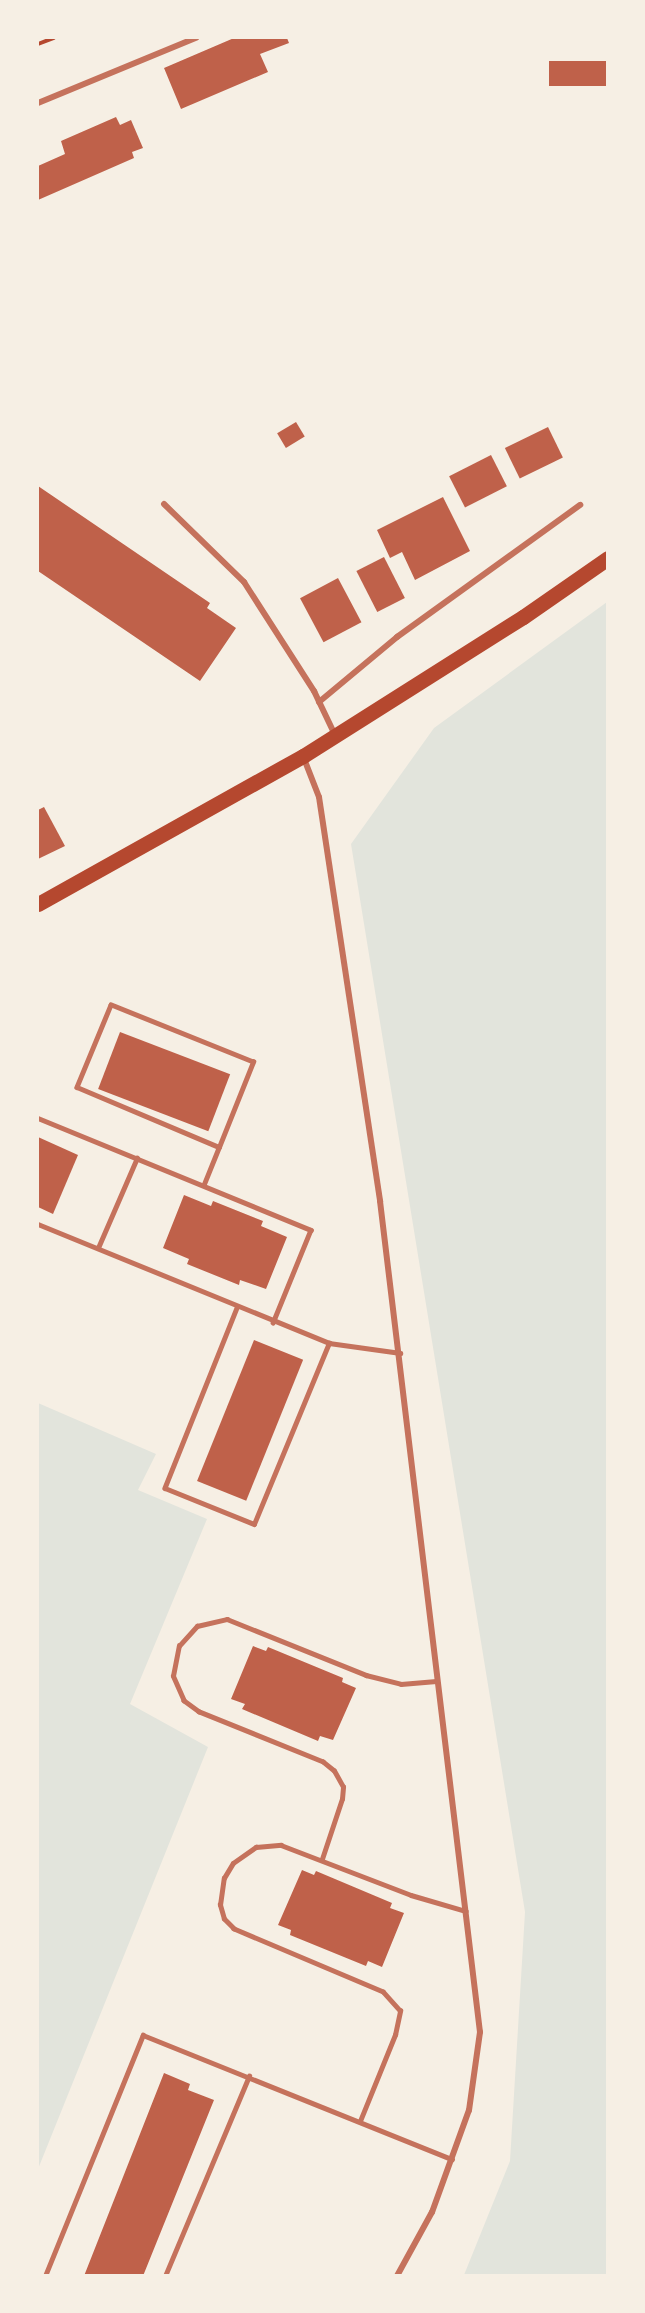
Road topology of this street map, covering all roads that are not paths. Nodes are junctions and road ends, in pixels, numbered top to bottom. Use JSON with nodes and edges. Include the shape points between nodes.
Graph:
{"nodes":[{"id":1,"x":196,"y":38,"type":"edge"},
{"id":2,"x":38,"y":103,"type":"edge"},
{"id":3,"x":164,"y":504,"type":"dead end"},
{"id":4,"x":580,"y":505,"type":"dead end"},
{"id":5,"x":608,"y":558,"type":"edge"},
{"id":6,"x":319,"y":702,"type":"junction"},
{"id":7,"x":336,"y":735,"type":"junction"},
{"id":8,"x":303,"y":756,"type":"junction"},
{"id":9,"x":38,"y":904,"type":"edge"},
{"id":10,"x":38,"y":1118,"type":"edge"},
{"id":11,"x":219,"y":1147,"type":"junction"},
{"id":12,"x":136,"y":1158,"type":"junction"},
{"id":13,"x":204,"y":1184,"type":"junction"},
{"id":14,"x":38,"y":1224,"type":"edge"},
{"id":15,"x":98,"y":1248,"type":"junction"},
{"id":16,"x":237,"y":1308,"type":"junction"},
{"id":17,"x":273,"y":1323,"type":"junction"},
{"id":18,"x":329,"y":1343,"type":"junction"},
{"id":19,"x":400,"y":1353,"type":"junction"},
{"id":20,"x":436,"y":1681,"type":"junction"},
{"id":21,"x":322,"y":1858,"type":"junction"},
{"id":22,"x":466,"y":1911,"type":"junction"},
{"id":23,"x":249,"y":2076,"type":"junction"},
{"id":24,"x":360,"y":2121,"type":"junction"},
{"id":25,"x":452,"y":2159,"type":"junction"},
{"id":26,"x":45,"y":2276,"type":"edge"},
{"id":27,"x":165,"y":2276,"type":"edge"},
{"id":28,"x":396,"y":2276,"type":"edge"}],
"edges":[{"from":1,"to":2,"type":"street"},
{"from":3,"to":6,"type":"street","via":[[243,582]]},
{"from":4,"to":6,"type":"street","via":[[397,637]]},
{"from":5,"to":7,"type":"main road","via":[[523,617]]},
{"from":6,"to":7,"type":"street"},
{"from":7,"to":8,"type":"main road"},
{"from":8,"to":9,"type":"main road"},
{"from":8,"to":19,"type":"street","via":[[319,797]]},
{"from":10,"to":12,"type":"lane"},
{"from":11,"to":11,"type":"lane","via":[[253,1062],[111,1005],[77,1087]]},
{"from":11,"to":13,"type":"lane"},
{"from":12,"to":13,"type":"lane"},
{"from":12,"to":15,"type":"lane"},
{"from":13,"to":17,"type":"lane","via":[[311,1230]]},
{"from":14,"to":15,"type":"lane"},
{"from":15,"to":16,"type":"lane"},
{"from":16,"to":17,"type":"lane"},
{"from":16,"to":18,"type":"lane","via":[[165,1488],[255,1524]]},
{"from":17,"to":18,"type":"lane"},
{"from":18,"to":19,"type":"lane"},
{"from":19,"to":20,"type":"street"},
{"from":20,"to":21,"type":"lane","via":[[401,1684],[366,1676],[227,1619],[197,1626],[179,1646],[173,1676],[184,1701],[199,1712],[323,1762],[334,1771],[343,1787],[342,1799]]},
{"from":20,"to":22,"type":"street"},
{"from":21,"to":22,"type":"lane","via":[[411,1895]]},
{"from":21,"to":24,"type":"lane","via":[[281,1845],[256,1847],[234,1863],[224,1878],[220,1905],[225,1919],[244,1936],[383,1992],[400,2011],[395,2035]]},
{"from":22,"to":25,"type":"street","via":[[480,2032],[470,2110]]},
{"from":23,"to":24,"type":"lane"},
{"from":23,"to":26,"type":"lane","via":[[143,2035]]},
{"from":23,"to":27,"type":"lane"},
{"from":24,"to":25,"type":"lane"},
{"from":25,"to":28,"type":"street","via":[[432,2212]]}]}
